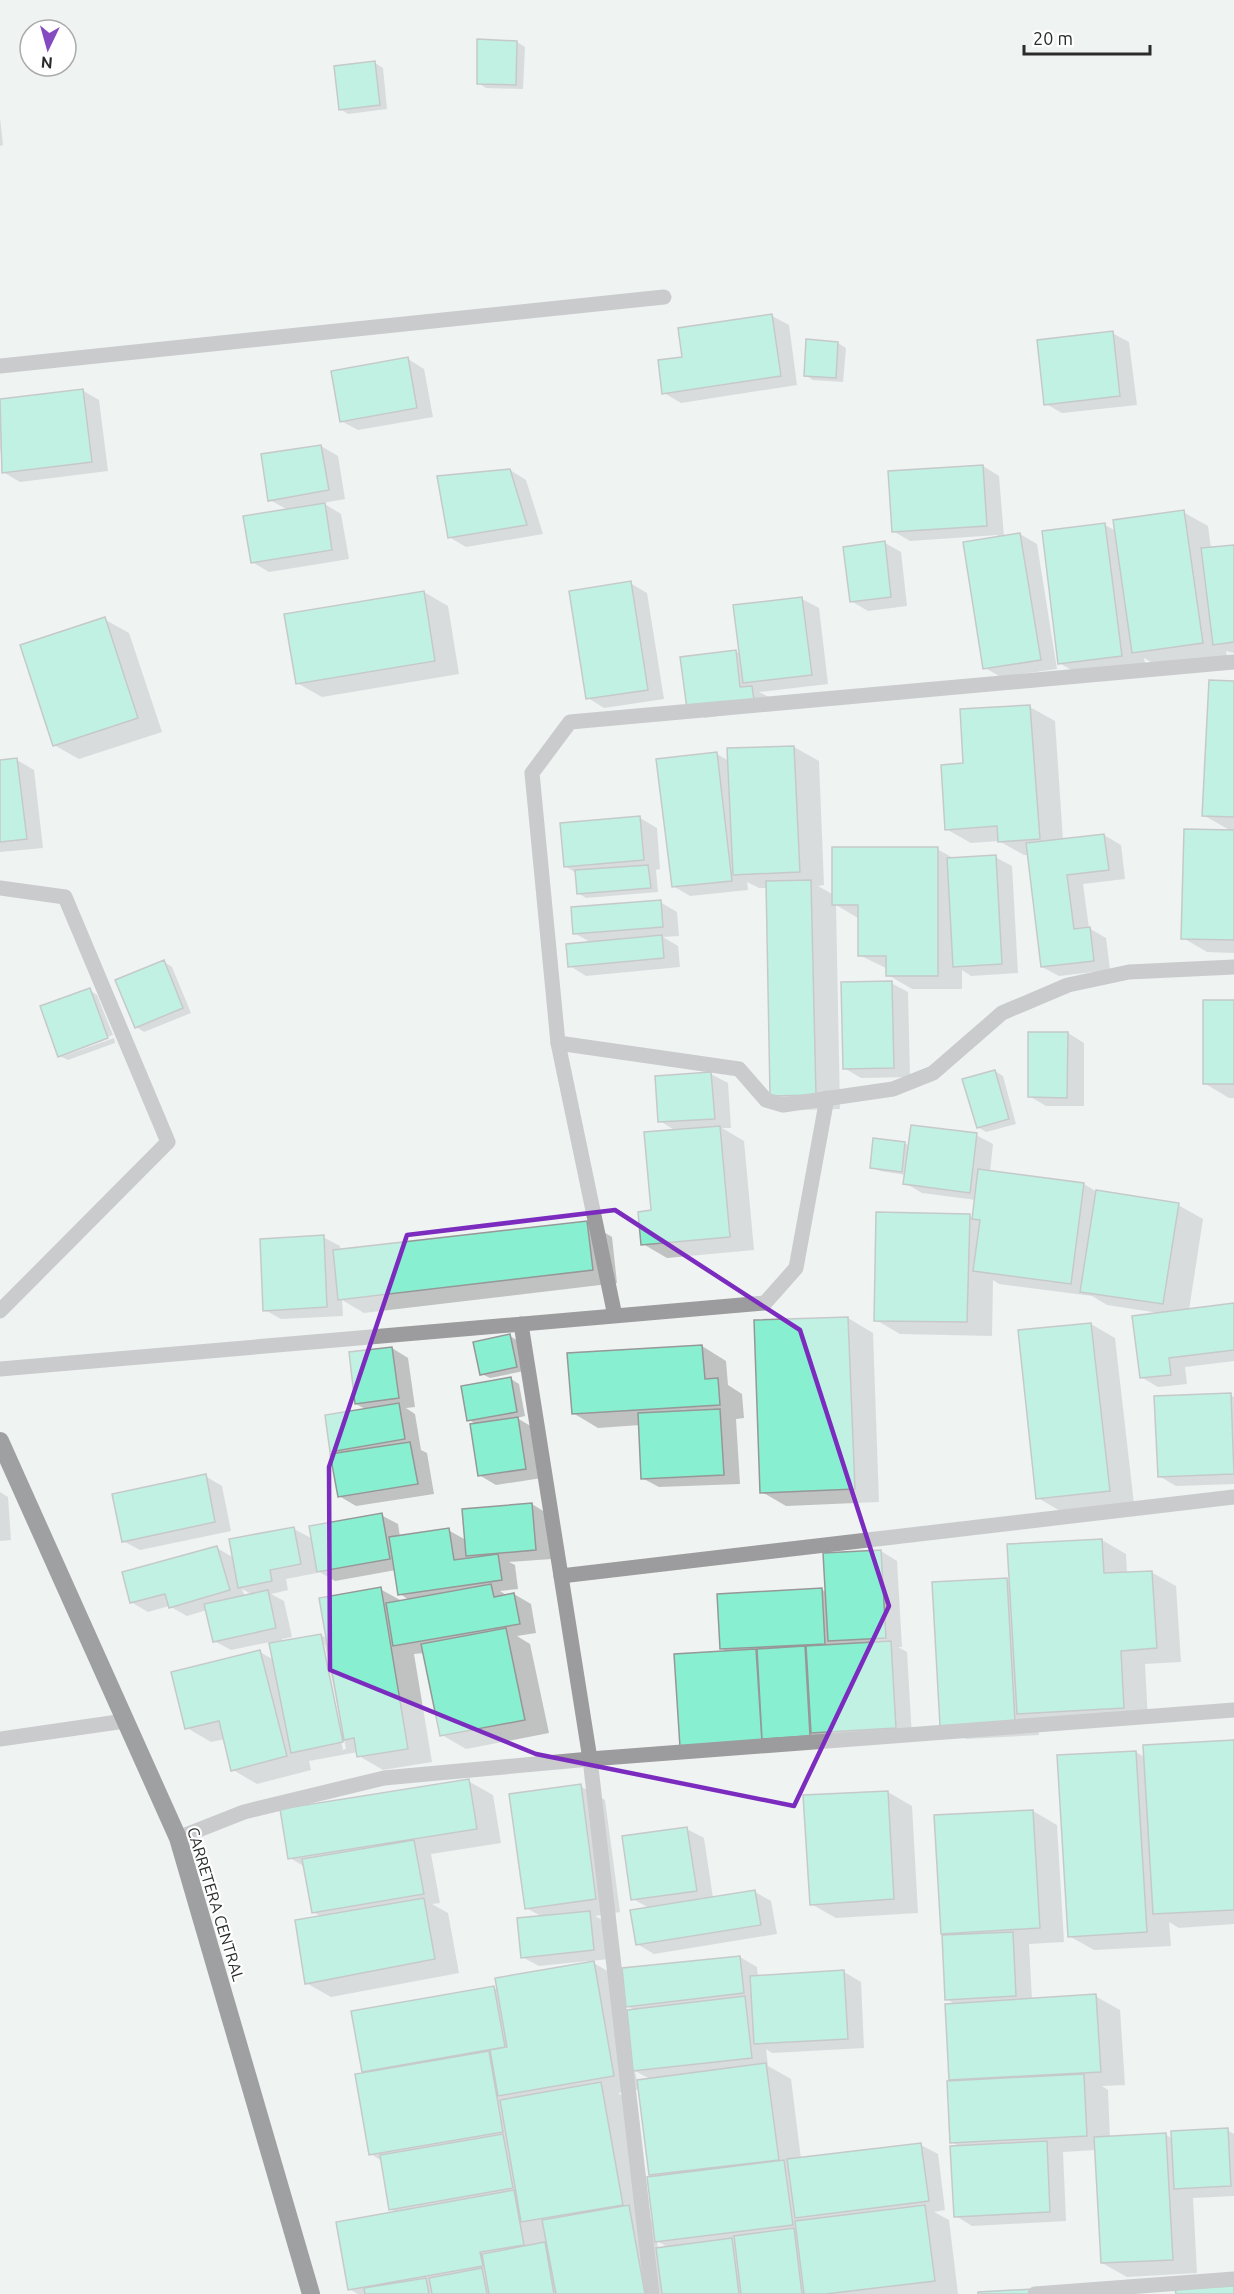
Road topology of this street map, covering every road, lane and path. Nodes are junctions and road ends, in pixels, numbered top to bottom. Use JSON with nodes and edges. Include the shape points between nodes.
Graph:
{"nodes":[{"id":1,"x":664,"y":297,"type":"dead end"},
{"id":2,"x":0,"y":366,"type":"edge"},
{"id":3,"x":1234,"y":662,"type":"edge"},
{"id":4,"x":0,"y":888,"type":"edge"},
{"id":5,"x":1234,"y":967,"type":"edge"},
{"id":6,"x":558,"y":1042,"type":"junction"},
{"id":7,"x":827,"y":1098,"type":"junction"},
{"id":8,"x":0,"y":1311,"type":"edge"},
{"id":9,"x":615,"y":1316,"type":"junction"},
{"id":10,"x":521,"y":1324,"type":"junction"},
{"id":11,"x":0,"y":1369,"type":"edge"},
{"id":12,"x":0,"y":1441,"type":"edge"},
{"id":13,"x":1234,"y":1497,"type":"edge"},
{"id":14,"x":561,"y":1576,"type":"junction"},
{"id":15,"x":1234,"y":1710,"type":"edge"},
{"id":16,"x":125,"y":1721,"type":"junction"},
{"id":17,"x":0,"y":1739,"type":"edge"},
{"id":18,"x":590,"y":1759,"type":"junction"},
{"id":19,"x":178,"y":1838,"type":"junction"},
{"id":20,"x":1234,"y":2279,"type":"edge"},
{"id":21,"x":311,"y":2294,"type":"edge"},
{"id":22,"x":652,"y":2294,"type":"edge"},
{"id":23,"x":1035,"y":2294,"type":"edge"}],
"edges":[{"from":1,"to":2,"type":"street"},
{"from":3,"to":6,"type":"street","via":[[570,722],[532,773]]},
{"from":4,"to":8,"type":"street","via":[[65,897],[168,1142]]},
{"from":5,"to":7,"type":"street","via":[[1129,972],[1068,985],[1002,1013],[933,1073],[893,1089]]},
{"from":6,"to":7,"type":"street","via":[[739,1069],[766,1100],[783,1105]]},
{"from":6,"to":9,"type":"street"},
{"from":7,"to":9,"type":"street","via":[[796,1268],[765,1303]]},
{"from":9,"to":10,"type":"street"},
{"from":10,"to":11,"type":"street"},
{"from":10,"to":14,"type":"street"},
{"from":12,"to":16,"type":"highway","name":"CARRETERA CENTRAL"},
{"from":13,"to":14,"type":"street"},
{"from":14,"to":18,"type":"street"},
{"from":15,"to":18,"type":"street"},
{"from":16,"to":17,"type":"street"},
{"from":16,"to":19,"type":"highway","name":"CARRETERA CENTRAL"},
{"from":18,"to":19,"type":"street","via":[[384,1778],[244,1812]]},
{"from":18,"to":22,"type":"street"},
{"from":19,"to":21,"type":"highway","name":"CARRETERA CENTRAL"},
{"from":20,"to":23,"type":"street"}]}
